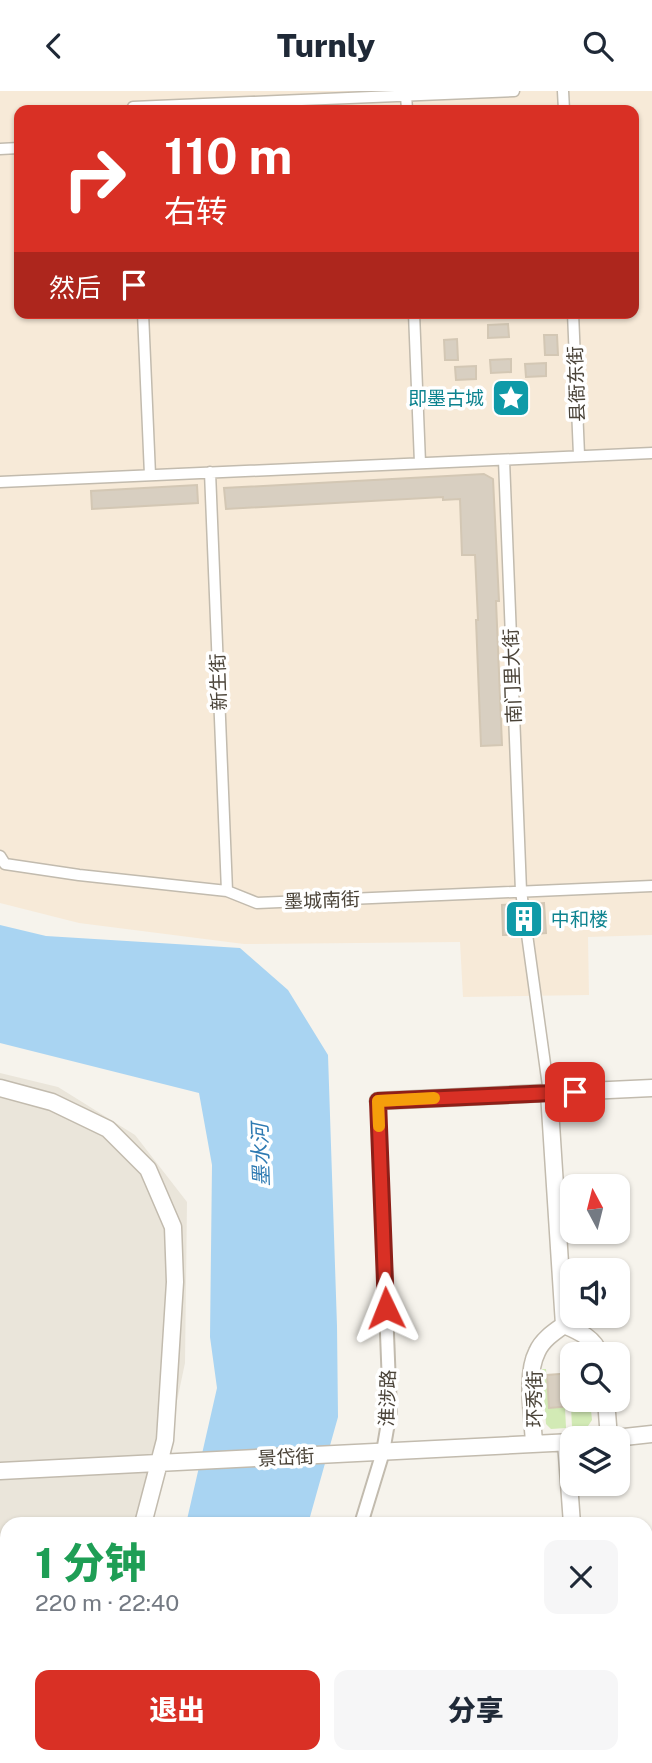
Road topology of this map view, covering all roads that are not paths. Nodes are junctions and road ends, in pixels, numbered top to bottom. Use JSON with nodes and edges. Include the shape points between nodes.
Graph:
{"nodes":[{"id":1,"x":514,"y":91,"type":"edge"},
{"id":2,"x":406,"y":95,"type":"junction"},
{"id":3,"x":211,"y":105,"type":"edge"},
{"id":4,"x":407,"y":105,"type":"edge"},
{"id":5,"x":143,"y":319,"type":"edge"},
{"id":6,"x":414,"y":319,"type":"edge"},
{"id":7,"x":573,"y":319,"type":"edge"},
{"id":8,"x":652,"y":453,"type":"edge"},
{"id":9,"x":579,"y":456,"type":"junction"},
{"id":10,"x":504,"y":460,"type":"junction"},
{"id":11,"x":420,"y":463,"type":"junction"},
{"id":12,"x":210,"y":473,"type":"junction"},
{"id":13,"x":150,"y":475,"type":"junction"},
{"id":14,"x":0,"y":482,"type":"edge"},
{"id":15,"x":0,"y":856,"type":"edge"},
{"id":16,"x":652,"y":885,"type":"edge"},
{"id":17,"x":227,"y":891,"type":"junction"},
{"id":18,"x":521,"y":891,"type":"junction"},
{"id":19,"x":0,"y":1088,"type":"edge"},
{"id":20,"x":652,"y":1089,"type":"edge"},
{"id":21,"x":549,"y":1093,"type":"junction"},
{"id":22,"x":378,"y":1101,"type":"joint"},
{"id":23,"x":560,"y":1263,"type":"edge"},
{"id":24,"x":560,"y":1328,"type":"edge"},
{"id":25,"x":571,"y":1328,"type":"edge"},
{"id":26,"x":592,"y":1342,"type":"edge"},
{"id":27,"x":652,"y":1434,"type":"edge"},
{"id":28,"x":630,"y":1436,"type":"edge"},
{"id":29,"x":560,"y":1443,"type":"edge"},
{"id":30,"x":534,"y":1444,"type":"junction"},
{"id":31,"x":383,"y":1452,"type":"junction"},
{"id":32,"x":159,"y":1464,"type":"junction"},
{"id":33,"x":0,"y":1471,"type":"edge"},
{"id":34,"x":571,"y":1496,"type":"edge"},
{"id":35,"x":145,"y":1517,"type":"edge"},
{"id":36,"x":363,"y":1517,"type":"edge"},
{"id":37,"x":572,"y":1517,"type":"edge"}],
"edges":[{"from":1,"to":2,"type":"street"},
{"from":2,"to":3,"type":"street"},
{"from":2,"to":4,"type":"street"},
{"from":5,"to":13,"type":"street"},
{"from":6,"to":11,"type":"street"},
{"from":7,"to":9,"type":"street","name":"县衙东街"},
{"from":8,"to":9,"type":"street"},
{"from":9,"to":10,"type":"street"},
{"from":10,"to":11,"type":"street"},
{"from":10,"to":18,"type":"street","name":"南门里大街"},
{"from":11,"to":12,"type":"street"},
{"from":12,"to":13,"type":"street"},
{"from":12,"to":17,"type":"street","name":"新生街"},
{"from":13,"to":14,"type":"street"},
{"from":15,"to":17,"type":"street","name":"墨城南街","via":[[5,864]]},
{"from":16,"to":18,"type":"street","name":"墨城南街"},
{"from":17,"to":18,"type":"street","name":"墨城南街","via":[[257,903]]},
{"from":18,"to":21,"type":"street","name":"南门里大街"},
{"from":19,"to":32,"type":"street","via":[[52,1102],[108,1129],[148,1169],[173,1227],[166,1440]]},
{"from":20,"to":21,"type":"street"},
{"from":21,"to":22,"type":"street"},
{"from":21,"to":23,"type":"street"},
{"from":22,"to":31,"type":"street","name":"淮涉路","via":[[390,1411]]},
{"from":24,"to":30,"type":"street","name":"环秀街","via":[[537,1351],[530,1372]]},
{"from":25,"to":26,"type":"street"},
{"from":27,"to":28,"type":"street"},
{"from":29,"to":30,"type":"street","name":"景岱街"},
{"from":30,"to":31,"type":"street","name":"景岱街"},
{"from":31,"to":32,"type":"street","name":"景岱街"},
{"from":31,"to":36,"type":"street","name":"淮涉路"},
{"from":32,"to":33,"type":"street","name":"景岱街"},
{"from":32,"to":35,"type":"street"},
{"from":34,"to":37,"type":"street","name":"环秀街"}]}
